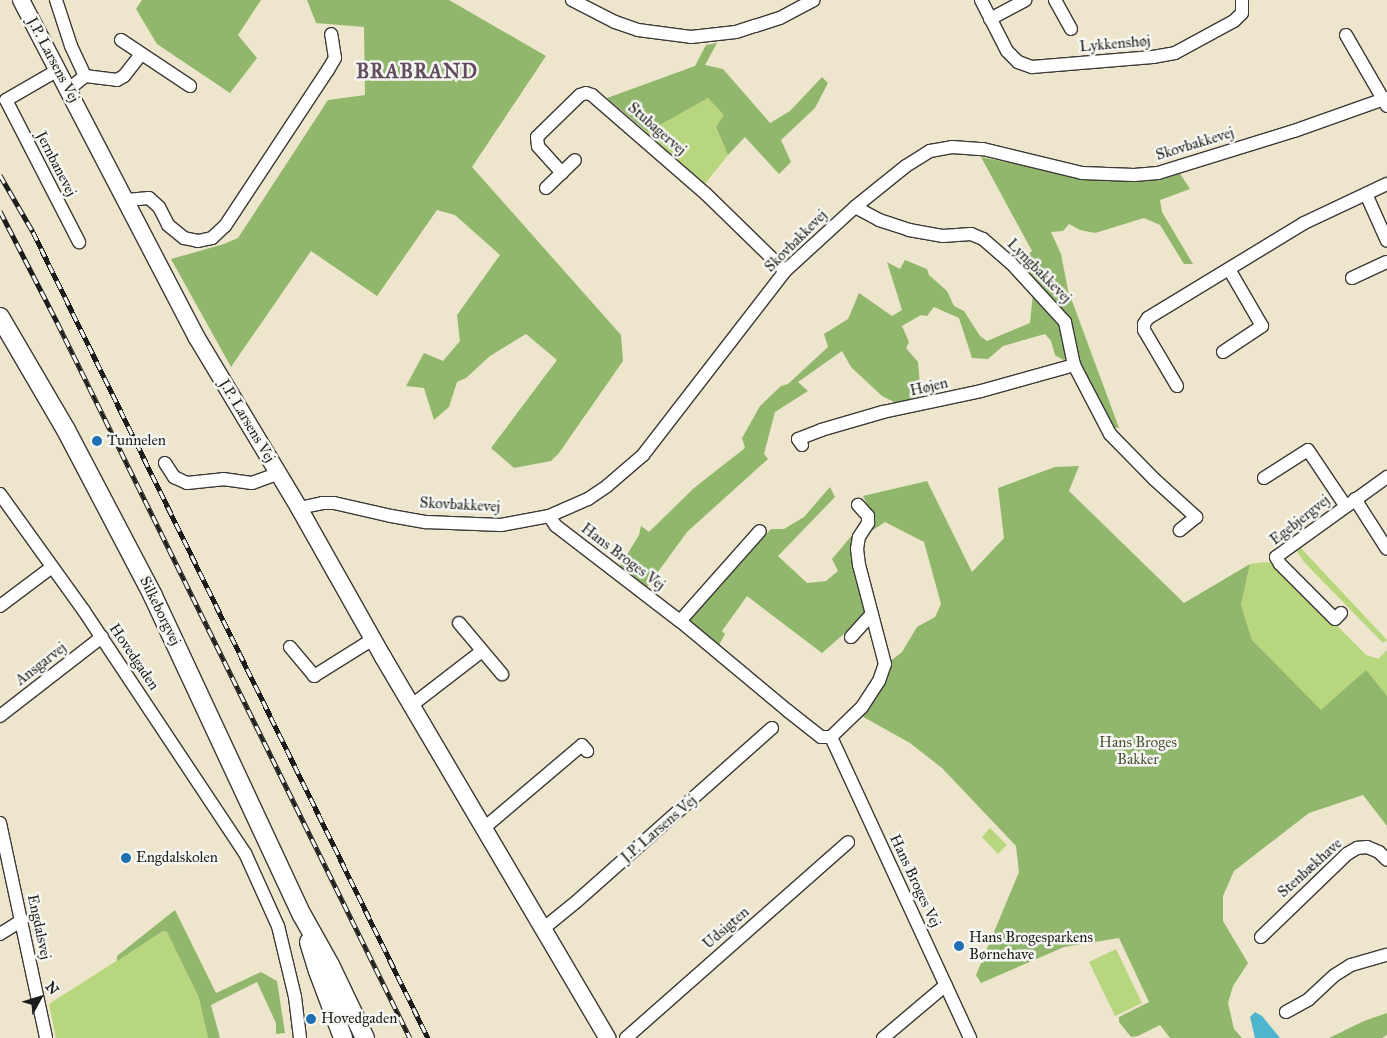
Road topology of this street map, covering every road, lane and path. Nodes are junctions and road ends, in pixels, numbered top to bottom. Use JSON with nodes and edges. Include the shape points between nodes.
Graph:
{"nodes":[{"id":1,"x":20,"y":0,"type":"edge"},
{"id":2,"x":56,"y":0,"type":"edge"},
{"id":3,"x":572,"y":0,"type":"edge"},
{"id":4,"x":980,"y":0,"type":"edge"},
{"id":5,"x":1026,"y":0,"type":"edge"},
{"id":6,"x":1055,"y":0,"type":"edge"},
{"id":7,"x":1242,"y":0,"type":"edge"},
{"id":8,"x":807,"y":2,"type":"edge"},
{"id":9,"x":990,"y":19,"type":"junction"},
{"id":10,"x":1071,"y":29,"type":"dead end"},
{"id":11,"x":331,"y":34,"type":"dead end"},
{"id":12,"x":1346,"y":35,"type":"dead end"},
{"id":13,"x":121,"y":40,"type":"dead end"},
{"id":14,"x":141,"y":54,"type":"junction"},
{"id":15,"x":58,"y":70,"type":"junction"},
{"id":16,"x":85,"y":76,"type":"junction"},
{"id":17,"x":190,"y":86,"type":"dead end"},
{"id":18,"x":69,"y":89,"type":"junction"},
{"id":19,"x":3,"y":95,"type":"edge"},
{"id":20,"x":1386,"y":101,"type":"edge"},
{"id":21,"x":575,"y":160,"type":"dead end"},
{"id":22,"x":562,"y":172,"type":"junction"},
{"id":23,"x":1387,"y":184,"type":"edge"},
{"id":24,"x":546,"y":188,"type":"dead end"},
{"id":25,"x":1366,"y":194,"type":"junction"},
{"id":26,"x":127,"y":200,"type":"junction"},
{"id":27,"x":855,"y":207,"type":"junction"},
{"id":28,"x":1387,"y":240,"type":"edge"},
{"id":29,"x":79,"y":242,"type":"dead end"},
{"id":30,"x":1387,"y":262,"type":"edge"},
{"id":31,"x":1229,"y":269,"type":"junction"},
{"id":32,"x":785,"y":271,"type":"junction"},
{"id":33,"x":1352,"y":278,"type":"dead end"},
{"id":34,"x":0,"y":317,"type":"edge"},
{"id":35,"x":1223,"y":352,"type":"dead end"},
{"id":36,"x":1074,"y":364,"type":"junction"},
{"id":37,"x":1176,"y":386,"type":"dead end"},
{"id":38,"x":802,"y":445,"type":"dead end"},
{"id":39,"x":165,"y":463,"type":"dead end"},
{"id":40,"x":279,"y":473,"type":"junction"},
{"id":41,"x":1387,"y":476,"type":"edge"},
{"id":42,"x":1264,"y":478,"type":"dead end"},
{"id":43,"x":0,"y":494,"type":"edge"},
{"id":44,"x":1350,"y":502,"type":"junction"},
{"id":45,"x":858,"y":505,"type":"dead end"},
{"id":46,"x":299,"y":508,"type":"junction"},
{"id":47,"x":549,"y":516,"type":"junction"},
{"id":48,"x":1180,"y":530,"type":"dead end"},
{"id":49,"x":760,"y":531,"type":"dead end"},
{"id":50,"x":1387,"y":548,"type":"edge"},
{"id":51,"x":52,"y":568,"type":"junction"},
{"id":52,"x":0,"y":606,"type":"edge"},
{"id":53,"x":1341,"y":613,"type":"dead end"},
{"id":54,"x":872,"y":614,"type":"junction"},
{"id":55,"x":680,"y":621,"type":"junction"},
{"id":56,"x":459,"y":623,"type":"dead end"},
{"id":57,"x":851,"y":637,"type":"dead end"},
{"id":58,"x":102,"y":638,"type":"junction"},
{"id":59,"x":373,"y":639,"type":"junction"},
{"id":60,"x":290,"y":647,"type":"dead end"},
{"id":61,"x":482,"y":651,"type":"junction"},
{"id":62,"x":502,"y":674,"type":"dead end"},
{"id":63,"x":412,"y":705,"type":"junction"},
{"id":64,"x":0,"y":716,"type":"edge"},
{"id":65,"x":772,"y":728,"type":"dead end"},
{"id":66,"x":831,"y":738,"type":"junction"},
{"id":67,"x":587,"y":751,"type":"dead end"},
{"id":68,"x":0,"y":823,"type":"edge"},
{"id":69,"x":484,"y":828,"type":"junction"},
{"id":70,"x":848,"y":842,"type":"dead end"},
{"id":71,"x":1387,"y":860,"type":"edge"},
{"id":72,"x":302,"y":915,"type":"junction"},
{"id":73,"x":22,"y":920,"type":"junction"},
{"id":74,"x":544,"y":928,"type":"junction"},
{"id":75,"x":0,"y":934,"type":"edge"},
{"id":76,"x":1261,"y":937,"type":"dead end"},
{"id":77,"x":1387,"y":955,"type":"edge"},
{"id":78,"x":946,"y":985,"type":"junction"},
{"id":79,"x":1286,"y":1012,"type":"dead end"},
{"id":80,"x":46,"y":1038,"type":"edge"},
{"id":81,"x":300,"y":1038,"type":"edge"},
{"id":82,"x":343,"y":1038,"type":"edge"},
{"id":83,"x":365,"y":1038,"type":"edge"},
{"id":84,"x":607,"y":1038,"type":"edge"},
{"id":85,"x":626,"y":1038,"type":"edge"},
{"id":86,"x":883,"y":1038,"type":"edge"},
{"id":87,"x":970,"y":1038,"type":"edge"}],
"edges":[{"from":1,"to":15,"type":"street","name":"J.P. Larsens Vej"},
{"from":2,"to":16,"type":"street"},
{"from":3,"to":8,"type":"street","via":[[638,30],[692,37],[736,32],[780,18]]},
{"from":4,"to":9,"type":"street","name":"Lykkenshøj"},
{"from":5,"to":9,"type":"street"},
{"from":6,"to":10,"type":"street","name":"Lykkenshøj"},
{"from":7,"to":9,"type":"street","name":"Lykkenshøj","via":[[1242,13],[1234,21],[1175,53],[1047,67],[1032,67],[1018,62]]},
{"from":11,"to":26,"type":"street","via":[[335,58],[225,226],[212,238],[198,241],[184,238],[168,225],[150,198]]},
{"from":12,"to":20,"type":"street","name":"Skovbakkevej"},
{"from":13,"to":14,"type":"street"},
{"from":14,"to":16,"type":"street","via":[[117,80]]},
{"from":14,"to":17,"type":"street"},
{"from":15,"to":18,"type":"street","name":"J.P. Larsens Vej"},
{"from":15,"to":19,"type":"street","name":"Jernbanevej"},
{"from":16,"to":18,"type":"street"},
{"from":18,"to":26,"type":"street","name":"J.P. Larsens Vej"},
{"from":19,"to":29,"type":"street","name":"Jernbanevej"},
{"from":20,"to":27,"type":"street","name":"Skovbakkevej","via":[[1158,173],[1134,176],[1082,173],[982,149],[952,147],[930,151]]},
{"from":21,"to":22,"type":"street"},
{"from":22,"to":24,"type":"street"},
{"from":22,"to":32,"type":"street","name":"Stubagervej","via":[[538,146],[537,136],[580,95],[592,95],[706,194]]},
{"from":23,"to":25,"type":"street"},
{"from":25,"to":28,"type":"street"},
{"from":25,"to":31,"type":"street","via":[[1304,223]]},
{"from":26,"to":40,"type":"street","name":"J.P. Larsens Vej","via":[[193,330]]},
{"from":27,"to":32,"type":"street","name":"Skovbakkevej"},
{"from":27,"to":36,"type":"street","name":"Lyngbakkevej","via":[[879,220],[909,230],[943,236],[971,234],[982,239],[1011,263],[1065,322]]},
{"from":30,"to":33,"type":"street"},
{"from":31,"to":35,"type":"street","via":[[1262,326]]},
{"from":31,"to":37,"type":"street","via":[[1148,318],[1144,324],[1144,330]]},
{"from":32,"to":47,"type":"street","name":"Skovbakkevej","via":[[643,454],[588,499]]},
{"from":34,"to":72,"type":"main road","name":"Silkeborgvej","via":[[66,430],[153,596]]},
{"from":36,"to":38,"type":"street","name":"Højen","via":[[981,391],[847,422],[798,440]]},
{"from":36,"to":48,"type":"street","name":"Lyngbakkevej","via":[[1110,434],[1196,517]]},
{"from":39,"to":40,"type":"street","via":[[174,477],[187,483],[223,479],[252,483]]},
{"from":40,"to":46,"type":"street","name":"J.P. Larsens Vej"},
{"from":41,"to":44,"type":"street","name":"Egebjergvej"},
{"from":42,"to":44,"type":"street","name":"Egebjergvej","via":[[1308,450]]},
{"from":43,"to":51,"type":"street","name":"Hovedgaden"},
{"from":44,"to":50,"type":"street","name":"Egebjergvej"},
{"from":44,"to":53,"type":"street","name":"Egebjergvej","via":[[1276,557],[1335,619]]},
{"from":45,"to":54,"type":"street","via":[[868,516],[857,549]]},
{"from":46,"to":47,"type":"street","name":"Skovbakkevej","via":[[334,503],[391,516],[477,525]]},
{"from":46,"to":59,"type":"street","name":"J.P. Larsens Vej"},
{"from":47,"to":55,"type":"street","name":"Hans Broges Vej","via":[[556,526]]},
{"from":49,"to":55,"type":"street"},
{"from":51,"to":52,"type":"street"},
{"from":51,"to":58,"type":"street","name":"Hovedgaden"},
{"from":54,"to":57,"type":"street"},
{"from":54,"to":66,"type":"street","via":[[886,664],[862,706]]},
{"from":55,"to":66,"type":"street","name":"Hans Broges Vej","via":[[821,737]]},
{"from":56,"to":61,"type":"street"},
{"from":58,"to":64,"type":"street","name":"Ansgarvej"},
{"from":58,"to":81,"type":"street","name":"Hovedgaden","via":[[245,853],[282,942],[295,997]]},
{"from":59,"to":60,"type":"street","via":[[314,676]]},
{"from":59,"to":63,"type":"street","name":"J.P. Larsens Vej"},
{"from":61,"to":62,"type":"street"},
{"from":61,"to":63,"type":"street"},
{"from":63,"to":69,"type":"street","name":"J.P. Larsens Vej"},
{"from":65,"to":74,"type":"street","name":"J.P. Larsens Vej"},
{"from":66,"to":78,"type":"street","name":"Hans Broges Vej"},
{"from":67,"to":69,"type":"street","via":[[582,745]]},
{"from":68,"to":73,"type":"street","name":"Engdalsvej"},
{"from":69,"to":74,"type":"street","name":"J.P. Larsens Vej"},
{"from":70,"to":85,"type":"street","name":"Udsigten"},
{"from":71,"to":76,"type":"street","name":"Stenbækhave","via":[[1367,847],[1347,854]]},
{"from":72,"to":82,"type":"main road","name":"Silkeborgvej","via":[[318,971]]},
{"from":72,"to":83,"type":"main road","name":"Silkeborgvej"},
{"from":73,"to":75,"type":"street"},
{"from":73,"to":80,"type":"street","name":"Engdalsvej"},
{"from":74,"to":84,"type":"street","name":"J.P. Larsens Vej"},
{"from":77,"to":79,"type":"street","via":[[1352,965],[1309,999]]},
{"from":78,"to":86,"type":"street"},
{"from":78,"to":87,"type":"street","name":"Hans Broges Vej"}]}
